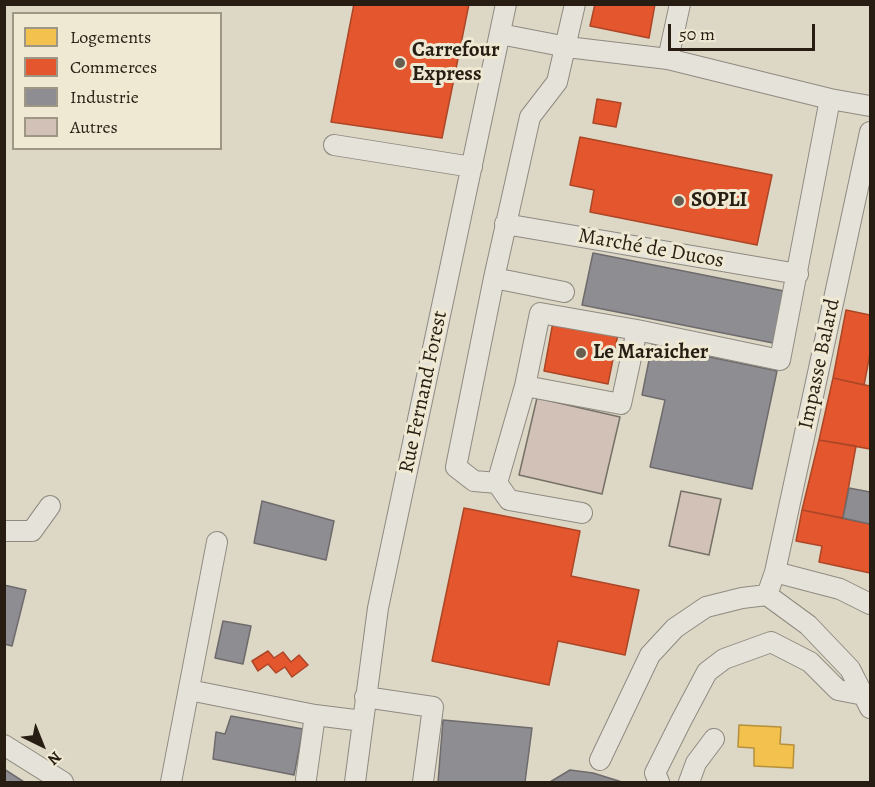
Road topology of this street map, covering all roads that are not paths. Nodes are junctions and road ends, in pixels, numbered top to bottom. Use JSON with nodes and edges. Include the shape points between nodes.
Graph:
{"nodes":[{"id":1,"x":506,"y":4,"type":"edge"},
{"id":2,"x":575,"y":4,"type":"edge"},
{"id":3,"x":680,"y":4,"type":"edge"},
{"id":4,"x":500,"y":34,"type":"junction"},
{"id":5,"x":567,"y":47,"type":"junction"},
{"id":6,"x":668,"y":59,"type":"junction"},
{"id":7,"x":830,"y":99,"type":"junction"},
{"id":8,"x":870,"y":106,"type":"edge"},
{"id":9,"x":870,"y":132,"type":"edge"},
{"id":10,"x":334,"y":145,"type":"dead end"},
{"id":11,"x":472,"y":167,"type":"junction"},
{"id":12,"x":505,"y":224,"type":"junction"},
{"id":13,"x":798,"y":274,"type":"junction"},
{"id":14,"x":494,"y":278,"type":"junction"},
{"id":15,"x":564,"y":292,"type":"dead end"},
{"id":16,"x":637,"y":330,"type":"junction"},
{"id":17,"x":525,"y":386,"type":"junction"},
{"id":18,"x":497,"y":483,"type":"junction"},
{"id":19,"x":50,"y":506,"type":"dead end"},
{"id":20,"x":582,"y":513,"type":"dead end"},
{"id":21,"x":4,"y":531,"type":"edge"},
{"id":22,"x":217,"y":542,"type":"dead end"},
{"id":23,"x":775,"y":572,"type":"junction"},
{"id":24,"x":767,"y":596,"type":"junction"},
{"id":25,"x":870,"y":604,"type":"edge"},
{"id":26,"x":189,"y":690,"type":"junction"},
{"id":27,"x":365,"y":697,"type":"junction"},
{"id":28,"x":867,"y":701,"type":"edge"},
{"id":29,"x":315,"y":715,"type":"junction"},
{"id":30,"x":363,"y":721,"type":"junction"},
{"id":31,"x":714,"y":739,"type":"dead end"},
{"id":32,"x":4,"y":745,"type":"edge"},
{"id":33,"x":600,"y":760,"type":"dead end"},
{"id":34,"x":306,"y":779,"type":"dead end"},
{"id":35,"x":63,"y":783,"type":"edge"},
{"id":36,"x":171,"y":783,"type":"edge"},
{"id":37,"x":355,"y":783,"type":"edge"},
{"id":38,"x":423,"y":783,"type":"edge"},
{"id":39,"x":659,"y":783,"type":"edge"},
{"id":40,"x":690,"y":783,"type":"edge"}],
"edges":[{"from":1,"to":4,"type":"street","name":"Rue Fernand Forest"},
{"from":2,"to":5,"type":"street"},
{"from":3,"to":6,"type":"street"},
{"from":4,"to":5,"type":"street"},
{"from":4,"to":11,"type":"street","name":"Rue Fernand Forest"},
{"from":5,"to":6,"type":"street"},
{"from":5,"to":12,"type":"street","via":[[557,82],[530,117]]},
{"from":6,"to":7,"type":"street"},
{"from":7,"to":8,"type":"street"},
{"from":7,"to":13,"type":"street"},
{"from":9,"to":23,"type":"street","name":"Impasse Balard"},
{"from":10,"to":11,"type":"street"},
{"from":11,"to":27,"type":"street","name":"Rue Fernand Forest","via":[[378,608]]},
{"from":12,"to":13,"type":"street","name":"Marché de Ducos"},
{"from":12,"to":14,"type":"street"},
{"from":13,"to":16,"type":"street","via":[[780,360]]},
{"from":14,"to":15,"type":"street"},
{"from":14,"to":18,"type":"street","via":[[456,466],[474,480]]},
{"from":16,"to":17,"type":"street","via":[[540,313]]},
{"from":16,"to":17,"type":"street","via":[[621,404]]},
{"from":17,"to":18,"type":"street"},
{"from":18,"to":20,"type":"street","via":[[509,500]]},
{"from":19,"to":21,"type":"street","via":[[32,531]]},
{"from":22,"to":26,"type":"street"},
{"from":23,"to":24,"type":"street","name":"Impasse Balard"},
{"from":23,"to":25,"type":"street","via":[[840,590]]},
{"from":24,"to":28,"type":"street","via":[[808,625],[850,669]]},
{"from":24,"to":33,"type":"street","via":[[706,607],[675,628],[650,655]]},
{"from":26,"to":29,"type":"street"},
{"from":26,"to":36,"type":"street"},
{"from":27,"to":30,"type":"street","name":"Rue Fernand Forest"},
{"from":27,"to":38,"type":"street","via":[[433,707]]},
{"from":28,"to":39,"type":"street","via":[[838,690],[810,662],[771,642],[724,659],[707,672],[681,721],[655,772]]},
{"from":29,"to":30,"type":"street"},
{"from":29,"to":34,"type":"street"},
{"from":30,"to":37,"type":"street","name":"Rue Fernand Forest"},
{"from":31,"to":40,"type":"street","via":[[696,763]]},
{"from":32,"to":35,"type":"street"}]}
